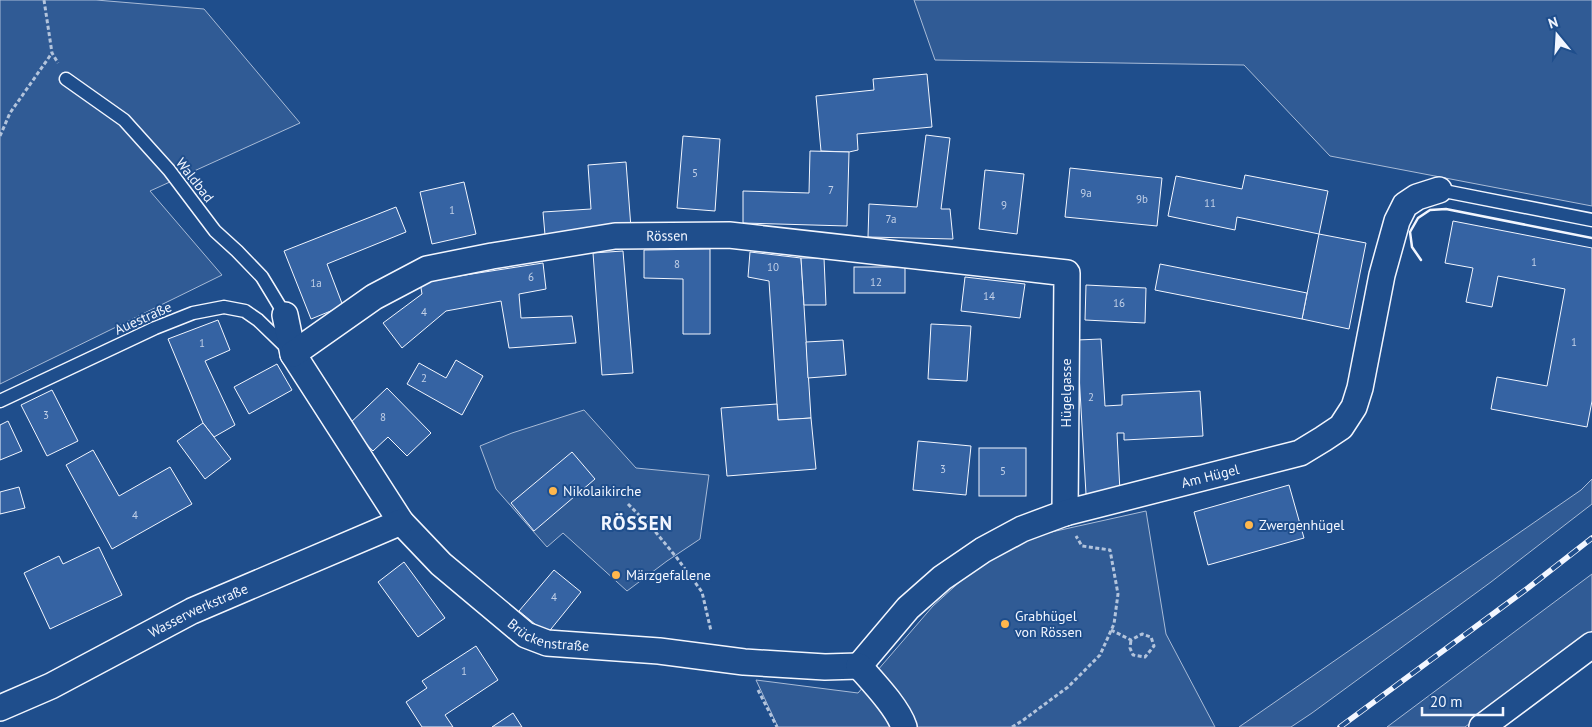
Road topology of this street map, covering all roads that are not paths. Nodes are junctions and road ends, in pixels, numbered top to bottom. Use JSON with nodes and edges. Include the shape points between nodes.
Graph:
{"nodes":[{"id":1,"x":66,"y":79,"type":"road end"},
{"id":2,"x":1439,"y":190,"type":"joint"},
{"id":3,"x":1592,"y":220,"type":"edge"},
{"id":4,"x":1067,"y":273,"type":"joint"},
{"id":5,"x":285,"y":315,"type":"joint"},
{"id":6,"x":293,"y":354,"type":"junction"},
{"id":7,"x":0,"y":401,"type":"edge"},
{"id":8,"x":1065,"y":513,"type":"junction"},
{"id":9,"x":401,"y":522,"type":"junction"},
{"id":10,"x":1592,"y":645,"type":"edge"},
{"id":11,"x":860,"y":666,"type":"junction"},
{"id":12,"x":0,"y":708,"type":"edge"},
{"id":13,"x":904,"y":727,"type":"edge"},
{"id":14,"x":1482,"y":727,"type":"edge"}],
"edges":[{"from":1,"to":5,"type":"lane","name":"Waldbad","via":[[124,120],[169,170],[215,231],[262,278]]},
{"from":2,"to":3,"type":"lane"},
{"from":2,"to":8,"type":"street","name":"Am Hügel","via":[[1405,205],[1397,221],[1382,275],[1360,388],[1354,407],[1340,427],[1300,453]]},
{"from":4,"to":6,"type":"street","name":"Rössen","via":[[728,235],[615,236],[426,269],[374,297]]},
{"from":4,"to":8,"type":"street","name":"Hügelgasse"},
{"from":5,"to":6,"type":"street"},
{"from":6,"to":7,"type":"lane","name":"Auestraße","via":[[245,311],[224,308],[193,313],[155,328]]},
{"from":6,"to":9,"type":"street","name":"Brückenstraße"},
{"from":8,"to":11,"type":"street","name":"Am Hügel","via":[[1022,529],[942,578],[908,608]]},
{"from":9,"to":11,"type":"street","name":"Brückenstraße","via":[[441,564],[526,634],[547,643],[825,668]]},
{"from":9,"to":12,"type":"street","name":"Wasserwerkstraße","via":[[192,611],[51,686]]},
{"from":10,"to":14,"type":"street"},
{"from":11,"to":13,"type":"street"}]}
